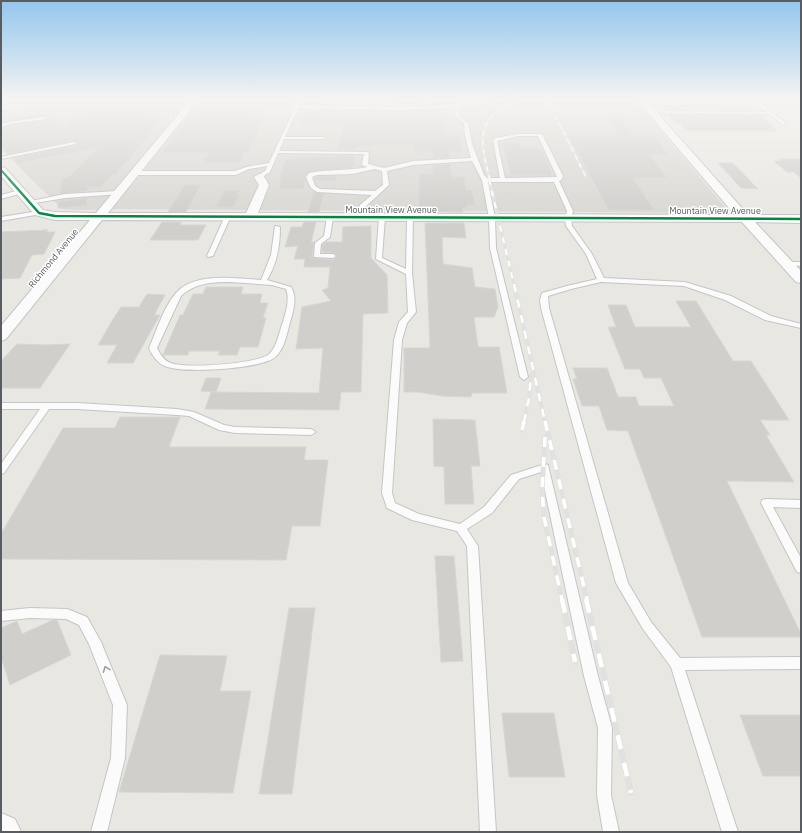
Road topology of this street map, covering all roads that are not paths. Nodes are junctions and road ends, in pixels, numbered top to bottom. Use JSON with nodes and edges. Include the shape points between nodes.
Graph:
{"nodes":[{"id":1,"x":164,"y":138,"type":"edge"},
{"id":2,"x":283,"y":138,"type":"joint"},
{"id":3,"x":324,"y":138,"type":"dead end"},
{"id":4,"x":468,"y":138,"type":"edge"},
{"id":5,"x":503,"y":138,"type":"edge"},
{"id":6,"x":541,"y":138,"type":"edge"},
{"id":7,"x":674,"y":138,"type":"edge"},
{"id":8,"x":74,"y":143,"type":"dead end"},
{"id":9,"x":277,"y":152,"type":"junction"},
{"id":10,"x":1,"y":158,"type":"edge"},
{"id":11,"x":475,"y":159,"type":"junction"},
{"id":12,"x":272,"y":164,"type":"junction"},
{"id":13,"x":376,"y":168,"type":"junction"},
{"id":14,"x":1,"y":170,"type":"edge"},
{"id":15,"x":384,"y":170,"type":"junction"},
{"id":16,"x":136,"y":172,"type":"junction"},
{"id":17,"x":259,"y":177,"type":"joint"},
{"id":18,"x":485,"y":180,"type":"junction"},
{"id":19,"x":502,"y":180,"type":"junction"},
{"id":20,"x":556,"y":180,"type":"junction"},
{"id":21,"x":20,"y":192,"type":"junction"},
{"id":22,"x":119,"y":193,"type":"junction"},
{"id":23,"x":376,"y":193,"type":"junction"},
{"id":24,"x":1,"y":197,"type":"edge"},
{"id":25,"x":29,"y":202,"type":"junction"},
{"id":26,"x":39,"y":213,"type":"junction"},
{"id":27,"x":98,"y":216,"type":"junction"},
{"id":28,"x":228,"y":216,"type":"junction"},
{"id":29,"x":251,"y":216,"type":"junction"},
{"id":30,"x":330,"y":216,"type":"junction"},
{"id":31,"x":358,"y":217,"type":"junction"},
{"id":32,"x":382,"y":217,"type":"junction"},
{"id":33,"x":410,"y":217,"type":"junction"},
{"id":34,"x":492,"y":218,"type":"junction"},
{"id":35,"x":568,"y":218,"type":"junction"},
{"id":36,"x":801,"y":218,"type":"edge"},
{"id":37,"x":1,"y":219,"type":"edge"},
{"id":38,"x":745,"y":219,"type":"junction"},
{"id":39,"x":275,"y":222,"type":"junction"},
{"id":40,"x":210,"y":256,"type":"dead end"},
{"id":41,"x":333,"y":256,"type":"dead end"},
{"id":42,"x":788,"y":264,"type":"junction"},
{"id":43,"x":801,"y":264,"type":"edge"},
{"id":44,"x":409,"y":273,"type":"junction"},
{"id":45,"x":801,"y":279,"type":"edge"},
{"id":46,"x":601,"y":280,"type":"junction"},
{"id":47,"x":263,"y":282,"type":"junction"},
{"id":48,"x":801,"y":326,"type":"edge"},
{"id":49,"x":1,"y":336,"type":"edge"},
{"id":50,"x":524,"y":377,"type":"dead end"},
{"id":51,"x":1,"y":406,"type":"edge"},
{"id":52,"x":46,"y":407,"type":"junction"},
{"id":53,"x":311,"y":432,"type":"dead end"},
{"id":54,"x":1,"y":471,"type":"edge"},
{"id":55,"x":801,"y":504,"type":"edge"},
{"id":56,"x":461,"y":528,"type":"junction"},
{"id":57,"x":801,"y":569,"type":"edge"},
{"id":58,"x":1,"y":616,"type":"edge"},
{"id":59,"x":801,"y":663,"type":"edge"},
{"id":60,"x":677,"y":664,"type":"junction"},
{"id":61,"x":99,"y":832,"type":"edge"},
{"id":62,"x":488,"y":832,"type":"edge"},
{"id":63,"x":611,"y":832,"type":"edge"},
{"id":64,"x":730,"y":832,"type":"edge"}],
"edges":[{"from":1,"to":16,"type":"street","name":"Richmond Avenue"},
{"from":2,"to":3,"type":"lane"},
{"from":2,"to":9,"type":"lane"},
{"from":4,"to":11,"type":"lane"},
{"from":5,"to":19,"type":"lane","via":[[495,141]]},
{"from":6,"to":20,"type":"lane","via":[[560,176]]},
{"from":7,"to":38,"type":"street"},
{"from":8,"to":10,"type":"lane"},
{"from":9,"to":12,"type":"lane"},
{"from":9,"to":13,"type":"lane","via":[[367,153],[365,165]]},
{"from":11,"to":15,"type":"lane","via":[[413,163]]},
{"from":11,"to":18,"type":"lane"},
{"from":12,"to":16,"type":"lane","via":[[236,173]]},
{"from":12,"to":17,"type":"lane","via":[[268,171]]},
{"from":13,"to":15,"type":"lane"},
{"from":13,"to":23,"type":"lane","via":[[317,173],[311,174],[310,177],[313,187],[319,191]]},
{"from":14,"to":21,"type":"street"},
{"from":15,"to":23,"type":"lane","via":[[386,185]]},
{"from":16,"to":22,"type":"street","name":"Richmond Avenue"},
{"from":17,"to":29,"type":"street","via":[[264,184]]},
{"from":18,"to":19,"type":"lane"},
{"from":18,"to":34,"type":"lane"},
{"from":19,"to":20,"type":"lane"},
{"from":20,"to":35,"type":"lane","via":[[570,211]]},
{"from":21,"to":24,"type":"lane"},
{"from":21,"to":25,"type":"street"},
{"from":22,"to":25,"type":"lane","via":[[65,196]]},
{"from":22,"to":27,"type":"street","name":"Richmond Avenue"},
{"from":23,"to":31,"type":"lane","via":[[362,206]]},
{"from":25,"to":26,"type":"street"},
{"from":26,"to":27,"type":"street","name":"Mountain View Avenue","via":[[55,216]]},
{"from":26,"to":37,"type":"lane"},
{"from":27,"to":28,"type":"street","name":"Mountain View Avenue"},
{"from":27,"to":49,"type":"street","name":"Richmond Avenue"},
{"from":28,"to":29,"type":"street","name":"Mountain View Avenue"},
{"from":28,"to":40,"type":"lane"},
{"from":29,"to":39,"type":"street","name":"Mountain View Avenue"},
{"from":30,"to":31,"type":"street","name":"Mountain View Avenue"},
{"from":30,"to":39,"type":"street","name":"Mountain View Avenue","via":[[288,216]]},
{"from":30,"to":41,"type":"lane","via":[[327,237],[318,243],[316,256]]},
{"from":31,"to":32,"type":"street","name":"Mountain View Avenue"},
{"from":32,"to":33,"type":"street","name":"Mountain View Avenue"},
{"from":32,"to":44,"type":"lane","via":[[379,259]]},
{"from":33,"to":34,"type":"street","name":"Mountain View Avenue"},
{"from":33,"to":44,"type":"lane"},
{"from":34,"to":35,"type":"street","name":"Mountain View Avenue"},
{"from":34,"to":50,"type":"lane","via":[[493,248]]},
{"from":35,"to":38,"type":"street","name":"Mountain View Avenue"},
{"from":35,"to":46,"type":"lane","via":[[569,226],[589,254]]},
{"from":36,"to":38,"type":"street","name":"Mountain View Avenue"},
{"from":38,"to":42,"type":"street"},
{"from":39,"to":47,"type":"lane","via":[[278,235],[273,260]]},
{"from":42,"to":43,"type":"lane"},
{"from":42,"to":45,"type":"street"},
{"from":44,"to":56,"type":"lane","via":[[412,312],[403,322],[398,340],[387,493],[391,505],[416,517]]},
{"from":46,"to":48,"type":"lane","via":[[685,284],[728,298],[768,318]]},
{"from":46,"to":60,"type":"lane","via":[[545,295],[545,308],[622,583],[649,630]]},
{"from":47,"to":47,"type":"lane","via":[[202,282],[186,287],[179,294],[153,348],[155,354],[171,366],[215,367],[256,363],[271,356],[278,347],[292,295],[289,288]]},
{"from":51,"to":52,"type":"lane"},
{"from":52,"to":53,"type":"lane","via":[[77,406],[177,412],[191,414],[222,428],[235,430]]},
{"from":52,"to":54,"type":"lane"},
{"from":55,"to":57,"type":"lane","via":[[766,503]]},
{"from":56,"to":62,"type":"lane","via":[[472,546]]},
{"from":56,"to":63,"type":"lane","via":[[488,510],[515,477],[544,467],[605,728],[604,795]]},
{"from":61,"to":58,"type":"lane","one_way":true,"via":[[118,758],[120,705],[95,642],[82,621],[67,614],[30,613]]},
{"from":59,"to":60,"type":"lane"},
{"from":60,"to":64,"type":"lane"}]}
